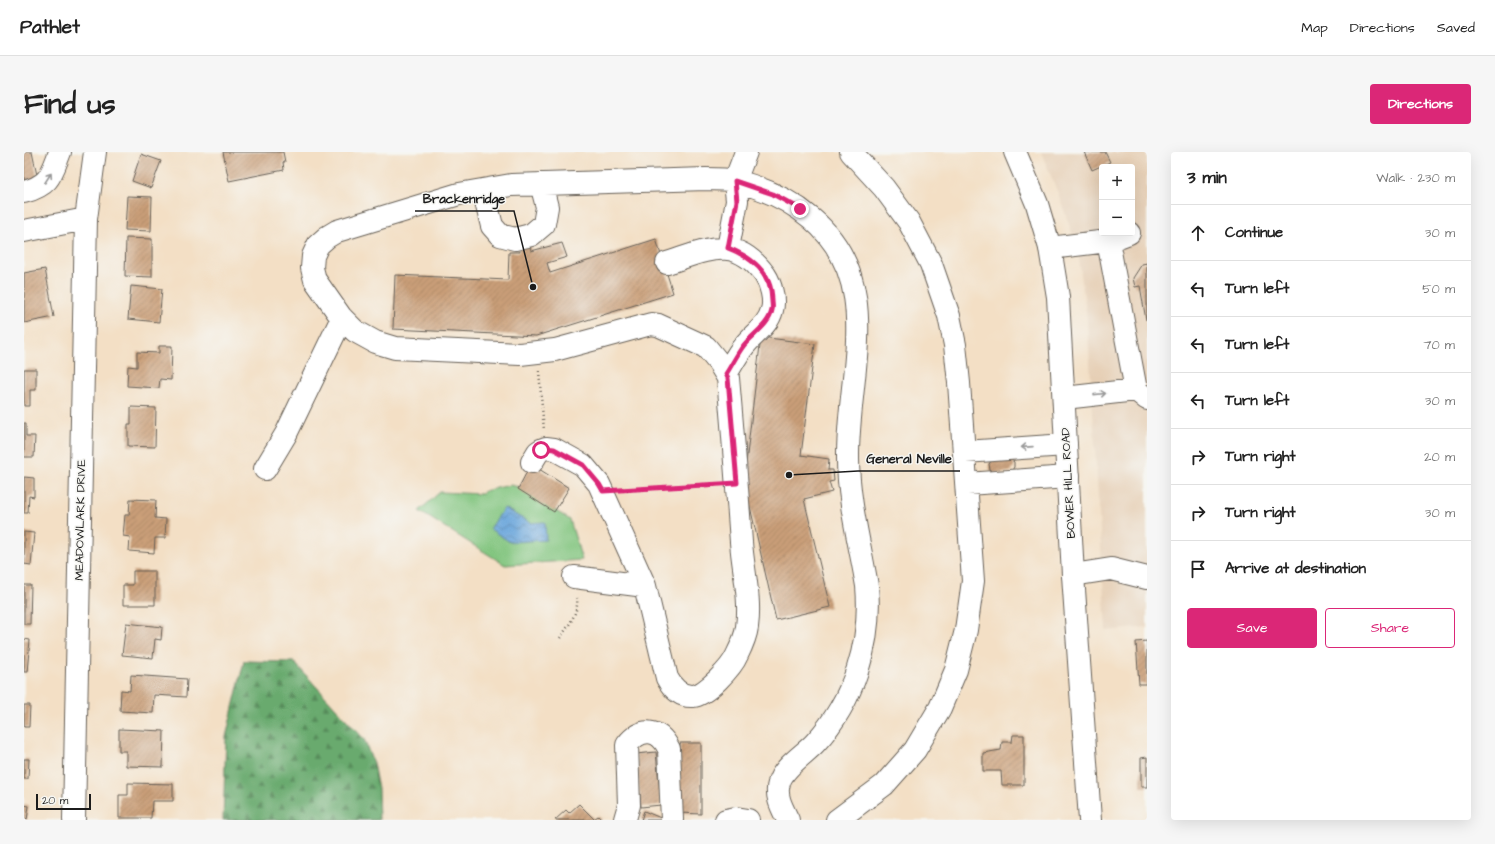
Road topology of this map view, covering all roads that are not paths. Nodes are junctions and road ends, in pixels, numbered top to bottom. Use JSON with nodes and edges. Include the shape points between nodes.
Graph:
{"nodes":[{"id":1,"x":60,"y":152,"type":"edge"},
{"id":2,"x":95,"y":152,"type":"edge"},
{"id":3,"x":746,"y":152,"type":"edge"},
{"id":4,"x":851,"y":152,"type":"edge"},
{"id":5,"x":1015,"y":152,"type":"edge"},
{"id":6,"x":735,"y":181,"type":"junction"},
{"id":7,"x":541,"y":184,"type":"junction"},
{"id":8,"x":483,"y":190,"type":"junction"},
{"id":9,"x":24,"y":192,"type":"edge"},
{"id":10,"x":86,"y":219,"type":"junction"},
{"id":11,"x":1147,"y":229,"type":"edge"},
{"id":12,"x":24,"y":231,"type":"edge"},
{"id":13,"x":1135,"y":231,"type":"edge"},
{"id":14,"x":1121,"y":236,"type":"edge"},
{"id":15,"x":1108,"y":241,"type":"junction"},
{"id":16,"x":728,"y":248,"type":"junction"},
{"id":17,"x":1050,"y":248,"type":"junction"},
{"id":18,"x":667,"y":263,"type":"dead end"},
{"id":19,"x":342,"y":318,"type":"junction"},
{"id":20,"x":706,"y":347,"type":"junction"},
{"id":21,"x":742,"y":347,"type":"junction"},
{"id":22,"x":726,"y":374,"type":"junction"},
{"id":23,"x":1142,"y":394,"type":"edge"},
{"id":24,"x":1064,"y":398,"type":"junction"},
{"id":25,"x":1066,"y":444,"type":"junction"},
{"id":26,"x":965,"y":452,"type":"junction"},
{"id":27,"x":539,"y":455,"type":"road end"},
{"id":28,"x":265,"y":469,"type":"dead end"},
{"id":29,"x":1068,"y":477,"type":"junction"},
{"id":30,"x":967,"y":484,"type":"junction"},
{"id":31,"x":1073,"y":575,"type":"junction"},
{"id":32,"x":574,"y":577,"type":"road end"},
{"id":33,"x":1147,"y":578,"type":"edge"},
{"id":34,"x":645,"y":586,"type":"junction"},
{"id":35,"x":625,"y":819,"type":"dead end"},
{"id":36,"x":74,"y":820,"type":"edge"},
{"id":37,"x":672,"y":820,"type":"edge"},
{"id":38,"x":726,"y":820,"type":"edge"},
{"id":39,"x":748,"y":820,"type":"edge"},
{"id":40,"x":788,"y":820,"type":"edge"},
{"id":41,"x":836,"y":820,"type":"edge"},
{"id":42,"x":1090,"y":820,"type":"edge"}],
"edges":[{"from":9,"to":1,"type":"street","one_way":true,"via":[[43,185]]},
{"from":2,"to":10,"type":"street","name":"MEADOWLARK DRIVE"},
{"from":3,"to":6,"type":"street"},
{"from":4,"to":26,"type":"street","via":[[884,188],[909,222],[930,264],[949,316],[955,345]]},
{"from":5,"to":17,"type":"street","name":"BOWER HILL ROAD"},
{"from":6,"to":7,"type":"street","via":[[706,179]]},
{"from":6,"to":16,"type":"street","via":[[737,201]]},
{"from":6,"to":40,"type":"street","via":[[773,194],[800,209],[824,229],[840,250],[850,272],[857,304],[857,344],[848,457],[849,483],[867,586],[867,630],[861,659],[837,715],[821,737],[783,773],[779,782],[779,801]]},
{"from":7,"to":8,"type":"street","via":[[511,185]]},
{"from":7,"to":8,"type":"street","via":[[547,207],[544,224],[531,235],[515,239],[500,235],[492,226]]},
{"from":8,"to":19,"type":"street","via":[[459,194],[337,232],[318,245],[313,256],[315,280]]},
{"from":10,"to":12,"type":"street"},
{"from":10,"to":36,"type":"street","name":"MEADOWLARK DRIVE"},
{"from":11,"to":13,"type":"street"},
{"from":14,"to":15,"type":"street"},
{"from":15,"to":17,"type":"street"},
{"from":15,"to":23,"type":"street"},
{"from":16,"to":18,"type":"street","via":[[707,251]]},
{"from":16,"to":21,"type":"street","via":[[743,254],[756,264],[772,293],[772,310],[764,326]]},
{"from":17,"to":24,"type":"street","name":"BOWER HILL ROAD","via":[[1058,297]]},
{"from":19,"to":20,"type":"street","via":[[355,331],[395,348],[520,354],[555,350],[651,324]]},
{"from":19,"to":28,"type":"street","via":[[286,434]]},
{"from":20,"to":21,"type":"street"},
{"from":20,"to":22,"type":"street"},
{"from":21,"to":22,"type":"street"},
{"from":22,"to":34,"type":"street","via":[[748,597],[747,628],[736,656],[717,680],[697,695],[690,696],[671,685]]},
{"from":24,"to":23,"type":"street","one_way":true},
{"from":24,"to":25,"type":"street","name":"BOWER HILL ROAD"},
{"from":25,"to":26,"type":"street","one_way":true},
{"from":25,"to":29,"type":"street","name":"BOWER HILL ROAD"},
{"from":26,"to":30,"type":"street"},
{"from":27,"to":34,"type":"street","via":[[554,449],[583,465],[599,484]]},
{"from":29,"to":30,"type":"street"},
{"from":29,"to":31,"type":"street","name":"BOWER HILL ROAD"},
{"from":30,"to":41,"type":"street","via":[[973,581],[966,630],[956,670],[940,708],[915,750],[884,785]]},
{"from":31,"to":33,"type":"street","via":[[1111,569]]},
{"from":31,"to":42,"type":"street","name":"BOWER HILL ROAD"},
{"from":32,"to":34,"type":"street"},
{"from":35,"to":37,"type":"street","via":[[629,805],[627,744],[638,734],[646,732],[660,736],[669,749]]},
{"from":38,"to":39,"type":"street"}]}
